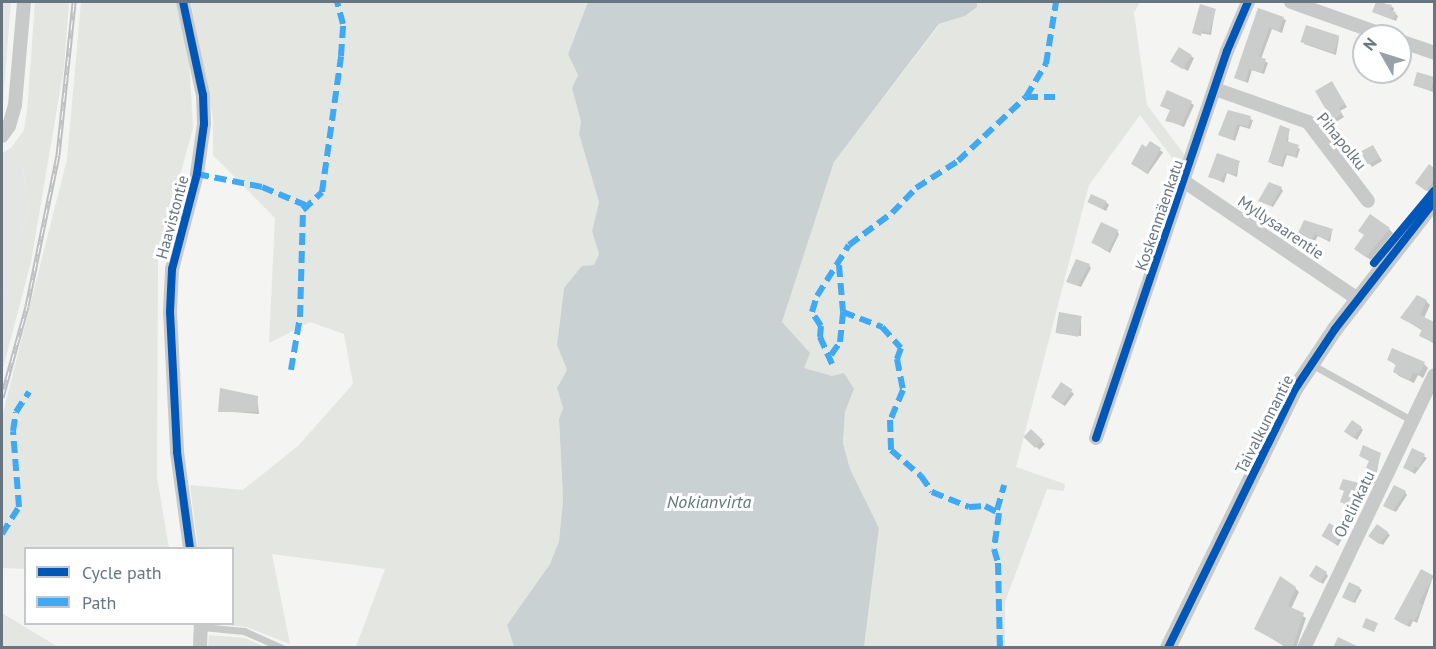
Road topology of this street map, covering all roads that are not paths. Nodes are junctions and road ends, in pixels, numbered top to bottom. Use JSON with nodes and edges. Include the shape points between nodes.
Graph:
{"nodes":[{"id":1,"x":24,"y":2,"type":"edge"},
{"id":2,"x":183,"y":2,"type":"edge"},
{"id":3,"x":1248,"y":2,"type":"edge"},
{"id":4,"x":1291,"y":2,"type":"edge"},
{"id":5,"x":1353,"y":24,"type":"edge"},
{"id":6,"x":1412,"y":45,"type":"edge"},
{"id":7,"x":1434,"y":53,"type":"edge"},
{"id":8,"x":1215,"y":89,"type":"junction"},
{"id":9,"x":2,"y":136,"type":"edge"},
{"id":10,"x":1185,"y":182,"type":"junction"},
{"id":11,"x":1368,"y":201,"type":"dead end"},
{"id":12,"x":1434,"y":202,"type":"edge"},
{"id":13,"x":1358,"y":299,"type":"junction"},
{"id":14,"x":1311,"y":364,"type":"junction"},
{"id":15,"x":1434,"y":375,"type":"edge"},
{"id":16,"x":1413,"y":421,"type":"junction"},
{"id":17,"x":1096,"y":438,"type":"dead end"},
{"id":18,"x":190,"y":547,"type":"edge"},
{"id":19,"x":201,"y":625,"type":"edge"},
{"id":20,"x":200,"y":648,"type":"edge"},
{"id":21,"x":282,"y":648,"type":"edge"},
{"id":22,"x":1168,"y":648,"type":"edge"},
{"id":23,"x":1304,"y":648,"type":"edge"}],
"edges":[{"from":1,"to":9,"type":"street","via":[[15,105]]},
{"from":2,"to":18,"type":"street","name":"Haavistontie","via":[[200,74],[204,124],[197,174],[172,268],[170,312],[177,452]]},
{"from":3,"to":8,"type":"street","name":"Koskenmäenkatu"},
{"from":4,"to":5,"type":"street"},
{"from":6,"to":7,"type":"street"},
{"from":8,"to":10,"type":"street","name":"Koskenmäenkatu"},
{"from":8,"to":11,"type":"street","name":"Pihapolku","via":[[1308,122]]},
{"from":10,"to":13,"type":"street","name":"Myllysaarentie"},
{"from":10,"to":17,"type":"street","name":"Koskenmäenkatu"},
{"from":12,"to":13,"type":"street","name":"Taivalkunnantie"},
{"from":13,"to":14,"type":"street","name":"Taivalkunnantie"},
{"from":14,"to":16,"type":"lane"},
{"from":14,"to":22,"type":"street","name":"Taivalkunnantie"},
{"from":15,"to":16,"type":"street","name":"Orelinkatu"},
{"from":16,"to":23,"type":"street","name":"Orelinkatu"},
{"from":19,"to":20,"type":"street"},
{"from":19,"to":21,"type":"lane","via":[[244,631]]}]}
